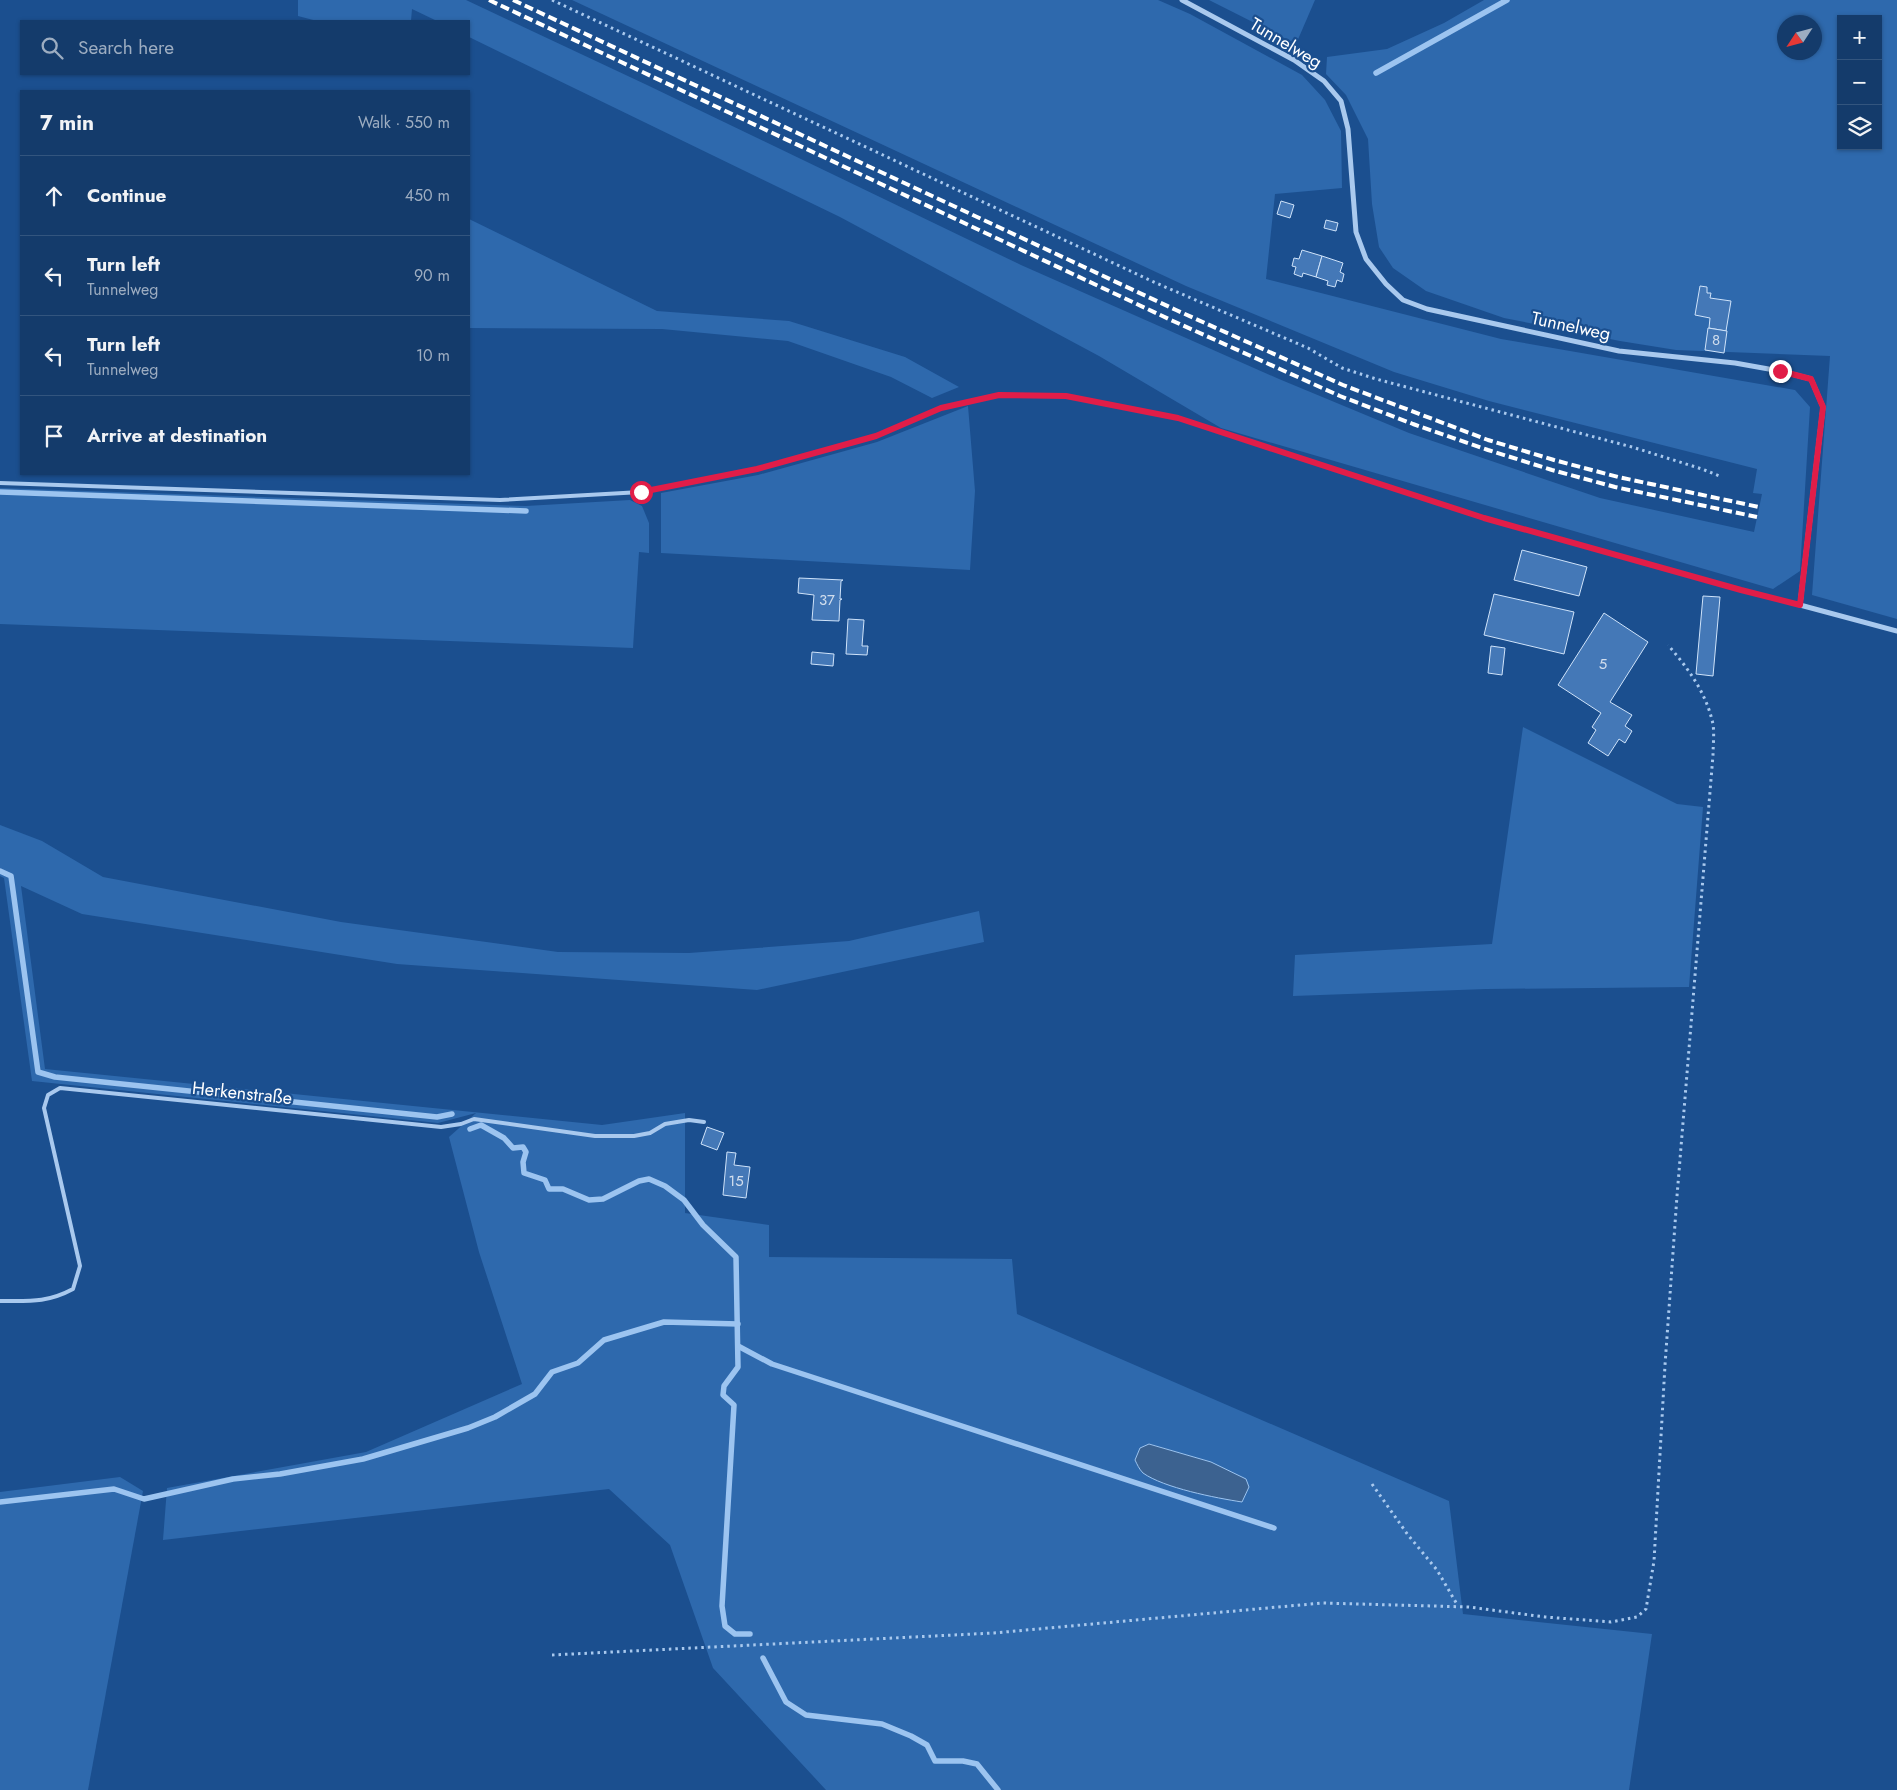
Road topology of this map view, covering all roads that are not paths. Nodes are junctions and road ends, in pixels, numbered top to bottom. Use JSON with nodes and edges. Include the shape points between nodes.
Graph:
{"nodes":[{"id":1,"x":1182,"y":0,"type":"edge"},
{"id":2,"x":999,"y":395,"type":"road end"},
{"id":3,"x":0,"y":483,"type":"edge"},
{"id":4,"x":641,"y":492,"type":"road end"},
{"id":5,"x":1800,"y":605,"type":"junction"},
{"id":6,"x":1897,"y":631,"type":"edge"},
{"id":7,"x":704,"y":1122,"type":"dead end"},
{"id":8,"x":0,"y":1301,"type":"edge"}],
"edges":[{"from":1,"to":5,"type":"street","name":"Tunnelweg","via":[[1294,60],[1324,81],[1341,101],[1348,129],[1356,232],[1366,259],[1403,300],[1427,309],[1619,351],[1735,363],[1811,379],[1823,407]]},
{"from":2,"to":5,"type":"lane","via":[[1066,396],[1178,418],[1484,518]]},
{"from":3,"to":4,"type":"lane","via":[[500,500]]},
{"from":5,"to":6,"type":"street"},
{"from":7,"to":8,"type":"lane","name":"Herkenstraße","via":[[689,1120],[665,1124],[650,1133],[634,1136],[596,1136],[474,1119],[441,1127],[60,1088],[48,1095],[44,1108],[80,1266],[73,1289],[58,1297]]}]}
